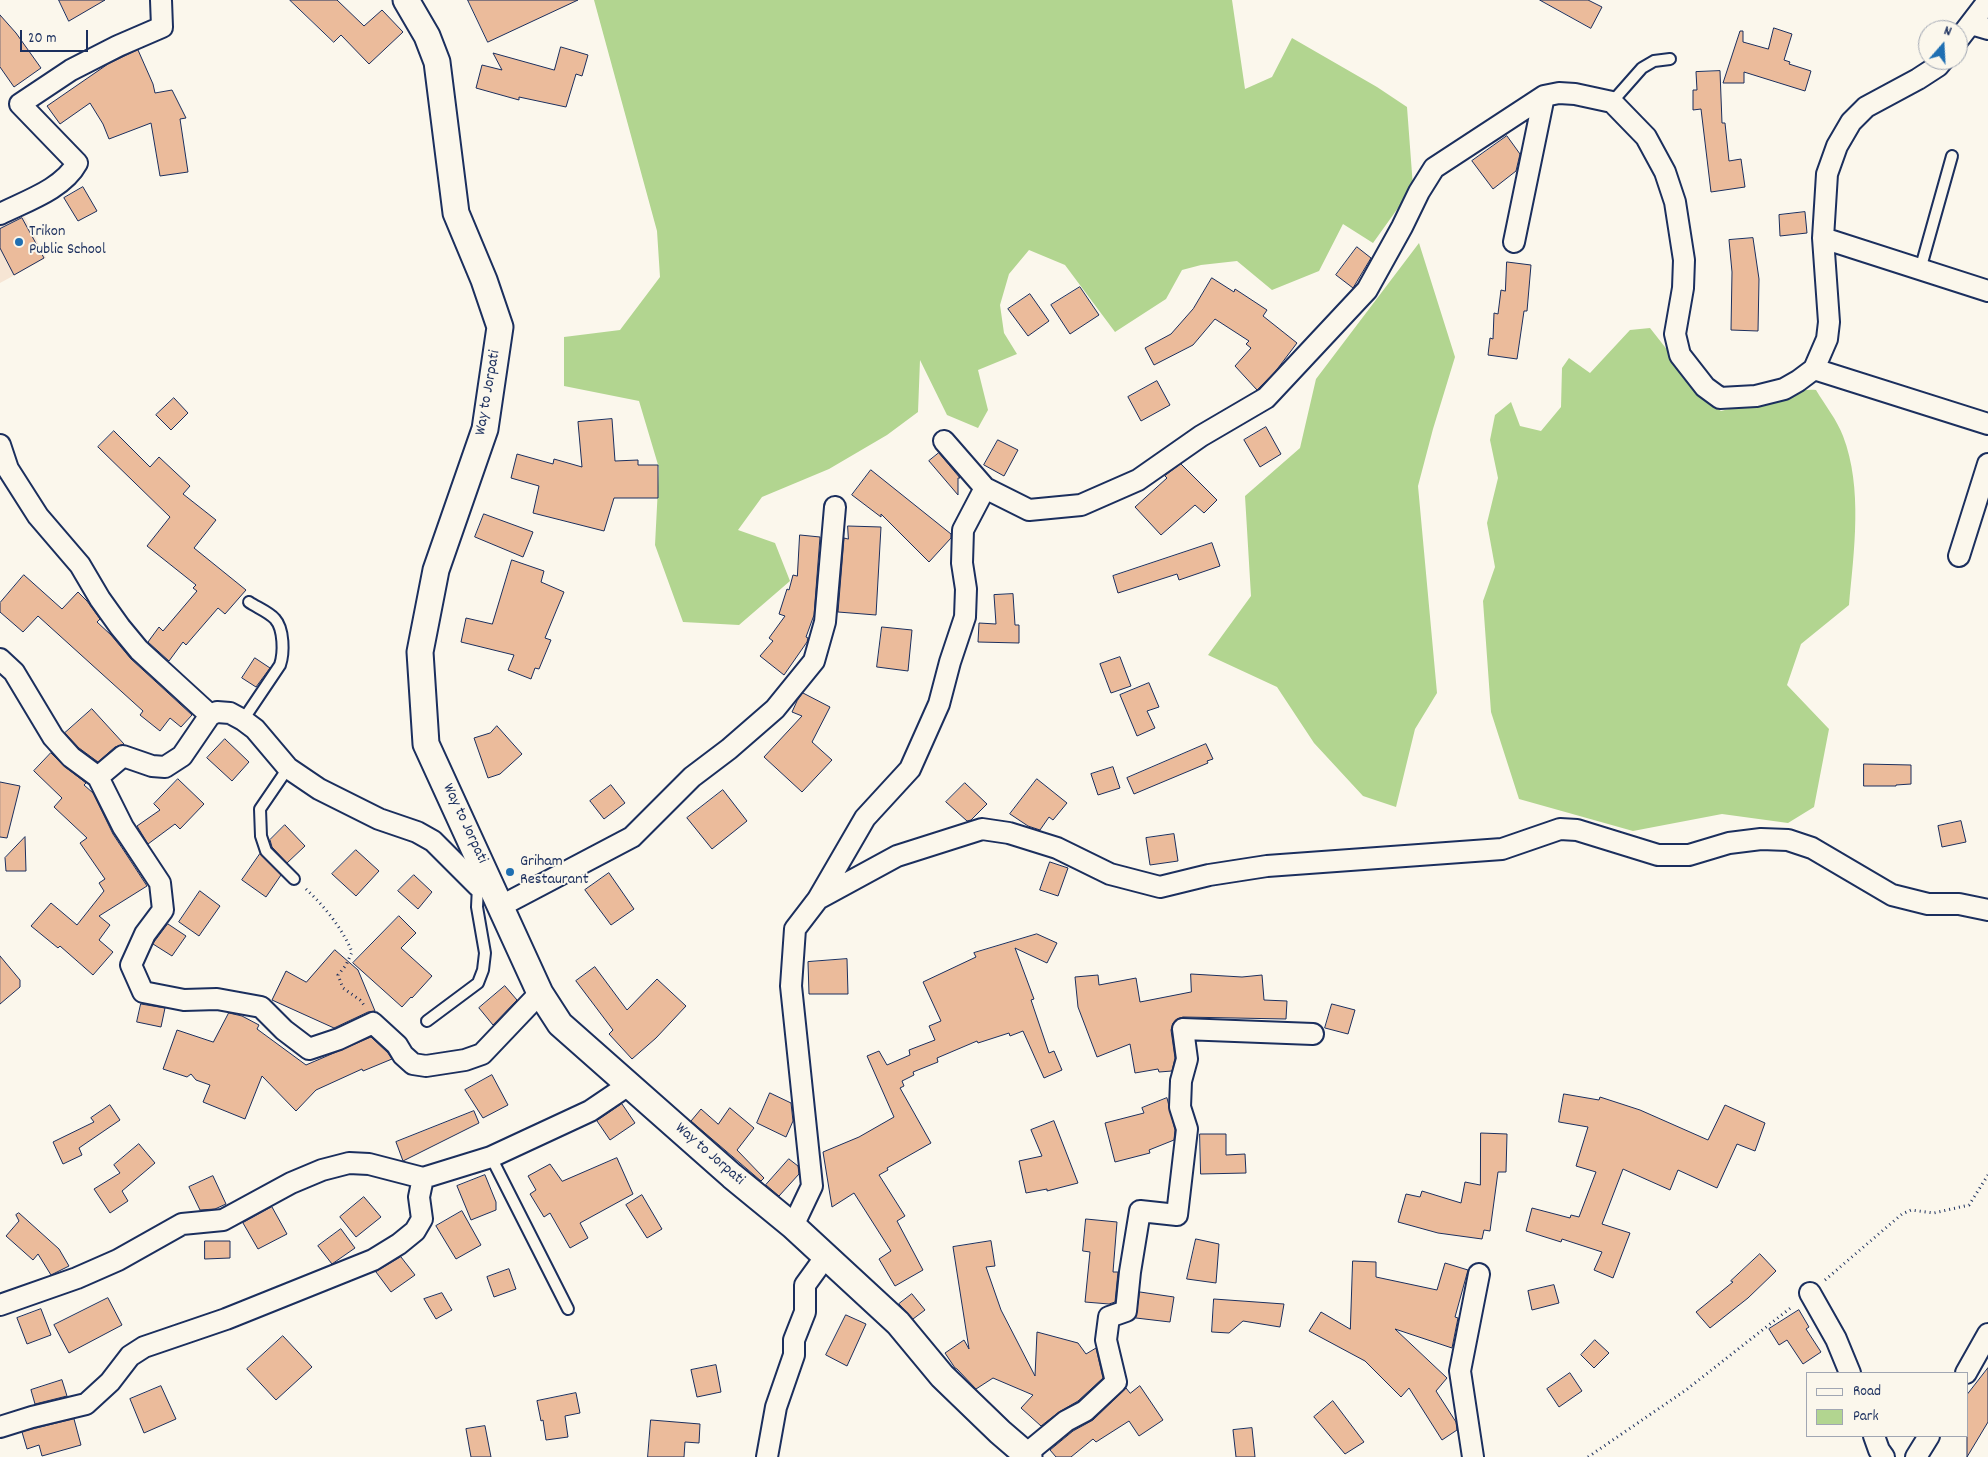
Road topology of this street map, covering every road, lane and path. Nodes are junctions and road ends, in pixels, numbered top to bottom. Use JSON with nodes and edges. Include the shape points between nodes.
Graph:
{"nodes":[{"id":1,"x":161,"y":0,"type":"edge"},
{"id":2,"x":406,"y":0,"type":"edge"},
{"id":3,"x":1988,"y":1,"type":"edge"},
{"id":4,"x":1980,"y":26,"type":"edge"},
{"id":5,"x":1968,"y":34,"type":"edge"},
{"id":6,"x":1670,"y":59,"type":"dead end"},
{"id":7,"x":1932,"y":70,"type":"edge"},
{"id":8,"x":1544,"y":96,"type":"junction"},
{"id":9,"x":1612,"y":102,"type":"junction"},
{"id":10,"x":1952,"y":156,"type":"dead end"},
{"id":11,"x":0,"y":214,"type":"edge"},
{"id":12,"x":1823,"y":238,"type":"junction"},
{"id":13,"x":1514,"y":242,"type":"dead end"},
{"id":14,"x":1920,"y":270,"type":"junction"},
{"id":15,"x":1988,"y":291,"type":"edge"},
{"id":16,"x":1814,"y":369,"type":"junction"},
{"id":17,"x":1988,"y":424,"type":"edge"},
{"id":18,"x":944,"y":441,"type":"dead end"},
{"id":19,"x":0,"y":445,"type":"edge"},
{"id":20,"x":1988,"y":464,"type":"edge"},
{"id":21,"x":985,"y":488,"type":"junction"},
{"id":22,"x":835,"y":507,"type":"dead end"},
{"id":23,"x":1959,"y":556,"type":"dead end"},
{"id":24,"x":248,"y":602,"type":"dead end"},
{"id":25,"x":0,"y":658,"type":"edge"},
{"id":26,"x":210,"y":714,"type":"junction"},
{"id":27,"x":243,"y":720,"type":"junction"},
{"id":28,"x":288,"y":768,"type":"junction"},
{"id":29,"x":98,"y":777,"type":"junction"},
{"id":30,"x":294,"y":879,"type":"joint"},
{"id":31,"x":491,"y":894,"type":"junction"},
{"id":32,"x":818,"y":899,"type":"junction"},
{"id":33,"x":1988,"y":910,"type":"edge"},
{"id":34,"x":540,"y":993,"type":"junction"},
{"id":35,"x":427,"y":1021,"type":"dead end"},
{"id":36,"x":373,"y":1023,"type":"junction"},
{"id":37,"x":1313,"y":1034,"type":"dead end"},
{"id":38,"x":630,"y":1084,"type":"junction"},
{"id":39,"x":491,"y":1158,"type":"junction"},
{"id":40,"x":1988,"y":1175,"type":"edge"},
{"id":41,"x":424,"y":1178,"type":"junction"},
{"id":42,"x":793,"y":1226,"type":"junction"},
{"id":43,"x":826,"y":1256,"type":"junction"},
{"id":44,"x":1479,"y":1274,"type":"dead end"},
{"id":45,"x":1810,"y":1293,"type":"junction"},
{"id":46,"x":0,"y":1305,"type":"edge"},
{"id":47,"x":568,"y":1309,"type":"dead end"},
{"id":48,"x":1988,"y":1334,"type":"edge"},
{"id":49,"x":1850,"y":1372,"type":"edge"},
{"id":50,"x":1967,"y":1372,"type":"edge"},
{"id":51,"x":0,"y":1427,"type":"edge"},
{"id":52,"x":1874,"y":1437,"type":"edge"},
{"id":53,"x":1928,"y":1437,"type":"edge"},
{"id":54,"x":1027,"y":1456,"type":"edge"},
{"id":55,"x":768,"y":1457,"type":"edge"},
{"id":56,"x":1473,"y":1457,"type":"edge"},
{"id":57,"x":1588,"y":1457,"type":"edge"},
{"id":58,"x":1884,"y":1457,"type":"edge"},
{"id":59,"x":1916,"y":1457,"type":"edge"}],
"edges":[{"from":1,"to":11,"type":"street","via":[[162,26],[71,70],[20,104],[77,163],[71,175],[40,195]]},
{"from":2,"to":31,"type":"street","name":"Way to Jorpati","via":[[427,36],[437,62],[456,214],[500,327],[485,429],[436,570],[420,652],[426,744]]},
{"from":3,"to":4,"type":"street"},
{"from":4,"to":5,"type":"street"},
{"from":6,"to":9,"type":"lane","via":[[1654,61],[1642,68]]},
{"from":7,"to":12,"type":"street","via":[[1866,107],[1851,122],[1836,146],[1827,174]]},
{"from":8,"to":9,"type":"street","via":[[1575,94]]},
{"from":8,"to":13,"type":"street"},
{"from":8,"to":21,"type":"street","via":[[1434,168],[1367,290],[1266,398],[1201,436],[1138,480],[1081,504],[1030,510]]},
{"from":9,"to":16,"type":"street","via":[[1646,137],[1665,172],[1675,202],[1684,260],[1675,334],[1680,355],[1705,387],[1720,398],[1756,396],[1784,388]]},
{"from":10,"to":14,"type":"lane"},
{"from":12,"to":14,"type":"street"},
{"from":12,"to":16,"type":"street","via":[[1829,322],[1827,339]]},
{"from":14,"to":15,"type":"street"},
{"from":16,"to":17,"type":"street"},
{"from":18,"to":21,"type":"street"},
{"from":19,"to":26,"type":"street","via":[[8,469],[38,516],[80,564],[120,627],[139,650]]},
{"from":20,"to":23,"type":"street"},
{"from":21,"to":32,"type":"street","via":[[963,530],[965,617],[939,704],[910,769],[865,818]]},
{"from":22,"to":31,"type":"street","via":[[825,622],[814,661],[775,709],[692,777],[632,837]]},
{"from":24,"to":27,"type":"lane","via":[[276,620],[283,642],[280,665]]},
{"from":25,"to":29,"type":"street","via":[[14,672],[52,737],[71,758]]},
{"from":26,"to":27,"type":"street","via":[[230,713]]},
{"from":26,"to":29,"type":"street","via":[[182,756],[165,767],[123,756]]},
{"from":27,"to":28,"type":"street"},
{"from":28,"to":30,"type":"lane","via":[[260,809],[261,836],[266,851]]},
{"from":28,"to":31,"type":"street","via":[[319,789],[433,841]]},
{"from":29,"to":36,"type":"street","via":[[123,827],[160,883],[163,910],[145,934],[131,964],[143,992],[184,1000],[217,1000],[261,1007],[309,1049]]},
{"from":30,"to":36,"type":"path","via":[[318,901],[345,935],[352,952],[338,974],[342,988],[360,1000]]},
{"from":31,"to":34,"type":"street","name":"Way to Jorpati"},
{"from":31,"to":35,"type":"lane","via":[[477,907],[485,953],[478,983]]},
{"from":32,"to":33,"type":"street","via":[[897,856],[982,829],[1009,833],[1057,848],[1110,874],[1160,887],[1267,866],[1502,849],[1560,829],[1578,830],[1658,855],[1689,855],[1729,843],[1761,839],[1788,840],[1812,848],[1892,895],[1928,904],[1959,904]]},
{"from":32,"to":42,"type":"street","via":[[795,929],[792,986],[812,1186]]},
{"from":34,"to":36,"type":"street","via":[[482,1054],[465,1060],[426,1066],[413,1064]]},
{"from":34,"to":38,"type":"street","name":"Way to Jorpati","via":[[560,1024]]},
{"from":37,"to":54,"type":"street","via":[[1183,1029],[1187,1059],[1181,1081],[1180,1107],[1187,1129],[1177,1215],[1140,1211],[1126,1311],[1109,1317],[1106,1340],[1116,1382]]},
{"from":38,"to":39,"type":"street","via":[[590,1111]]},
{"from":38,"to":42,"type":"street","name":"Way to Jorpati"},
{"from":39,"to":41,"type":"street"},
{"from":39,"to":47,"type":"lane"},
{"from":40,"to":45,"type":"path","via":[[1969,1205],[1934,1213],[1911,1210],[1902,1214]]},
{"from":41,"to":46,"type":"street","via":[[369,1164],[348,1163],[331,1168],[291,1182],[223,1220],[182,1224],[118,1260]]},
{"from":41,"to":51,"type":"street","via":[[419,1197],[422,1219],[415,1231],[373,1260],[226,1319],[144,1346],[130,1356],[110,1382],[86,1404]]},
{"from":42,"to":43,"type":"street","name":"Way to Jorpati"},
{"from":43,"to":54,"type":"street","name":"Way to Jorpati","via":[[898,1322],[942,1376]]},
{"from":43,"to":55,"type":"street","via":[[804,1285],[806,1312],[794,1340],[794,1355],[776,1407]]},
{"from":44,"to":56,"type":"street","via":[[1460,1371]]},
{"from":45,"to":49,"type":"street","via":[[1836,1338]]},
{"from":45,"to":57,"type":"path","via":[[1686,1390]]},
{"from":48,"to":50,"type":"street"},
{"from":52,"to":58,"type":"street"},
{"from":53,"to":59,"type":"street"}]}
